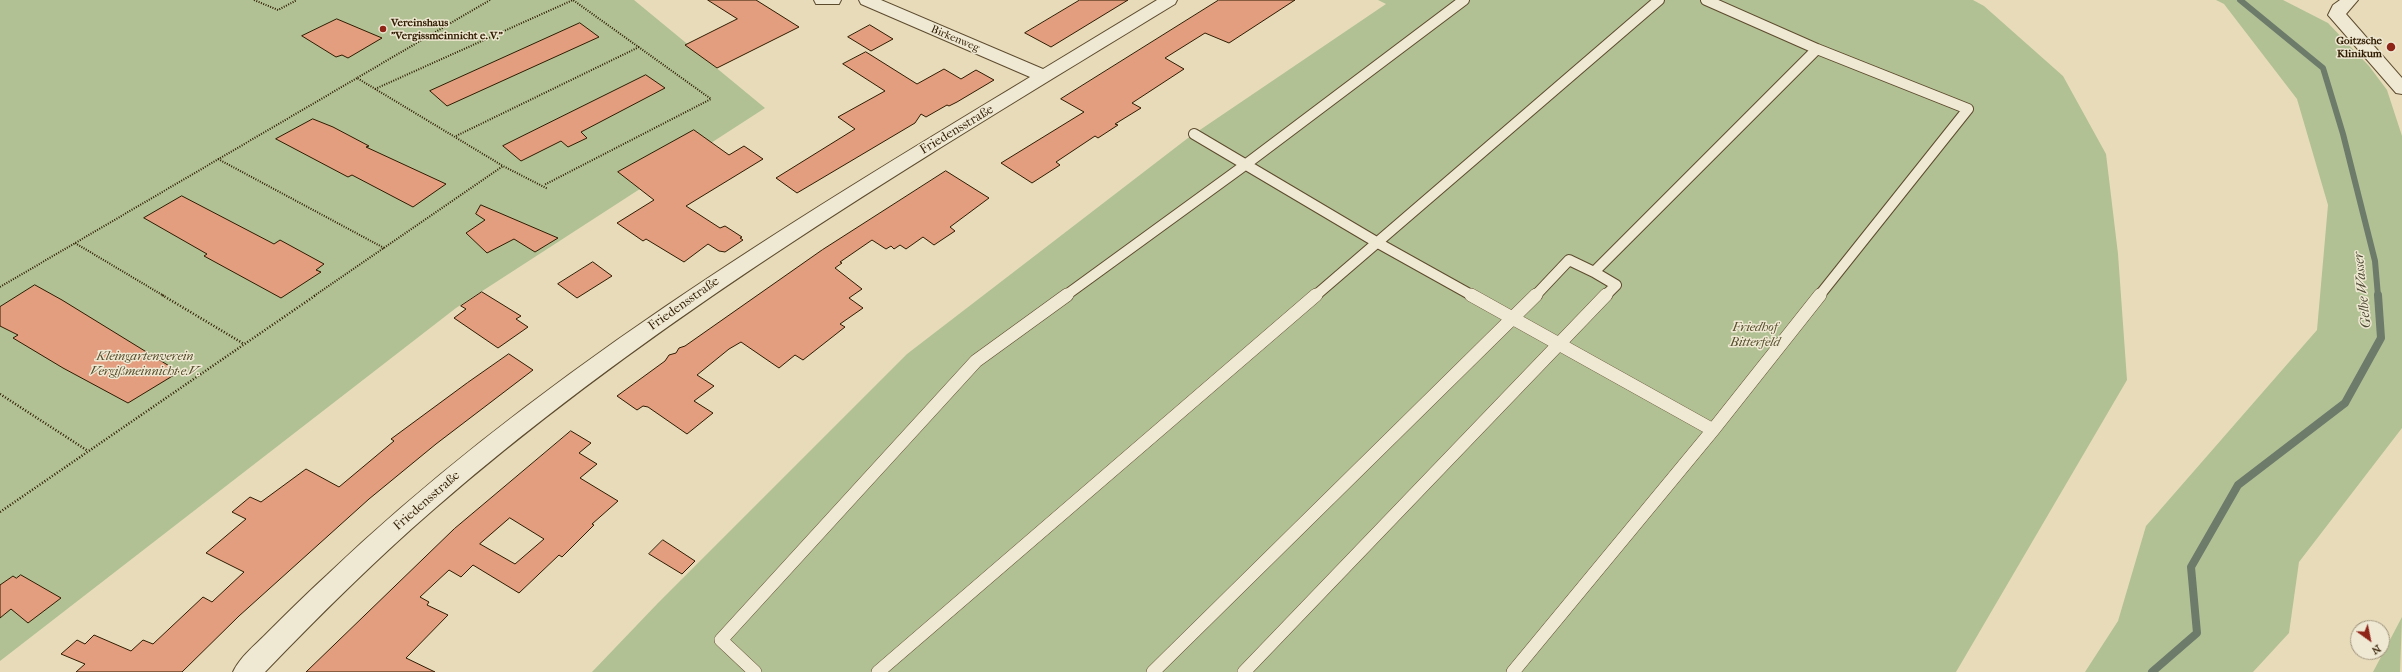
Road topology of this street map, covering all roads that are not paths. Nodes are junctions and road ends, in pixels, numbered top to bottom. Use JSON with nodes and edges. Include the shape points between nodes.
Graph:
{"nodes":[{"id":1,"x":822,"y":0,"type":"edge"},
{"id":2,"x":833,"y":0,"type":"edge"},
{"id":3,"x":867,"y":0,"type":"edge"},
{"id":4,"x":1169,"y":0,"type":"edge"},
{"id":5,"x":1464,"y":0,"type":"edge"},
{"id":6,"x":1706,"y":0,"type":"edge"},
{"id":7,"x":2350,"y":0,"type":"edge"},
{"id":8,"x":1652,"y":1,"type":"edge"},
{"id":9,"x":1817,"y":49,"type":"junction"},
{"id":10,"x":1044,"y":76,"type":"junction"},
{"id":11,"x":2402,"y":90,"type":"edge"},
{"id":12,"x":1194,"y":134,"type":"dead end"},
{"id":13,"x":1245,"y":165,"type":"junction"},
{"id":14,"x":1378,"y":243,"type":"junction"},
{"id":15,"x":1594,"y":272,"type":"junction"},
{"id":16,"x":1514,"y":319,"type":"junction"},
{"id":17,"x":1559,"y":343,"type":"junction"},
{"id":18,"x":1713,"y":430,"type":"junction"},
{"id":19,"x":247,"y":672,"type":"edge"},
{"id":20,"x":755,"y":672,"type":"edge"},
{"id":21,"x":878,"y":672,"type":"edge"},
{"id":22,"x":1152,"y":672,"type":"edge"},
{"id":23,"x":1244,"y":672,"type":"edge"},
{"id":24,"x":1513,"y":672,"type":"edge"}],
"edges":[{"from":1,"to":2,"type":"street"},
{"from":3,"to":10,"type":"street","name":"Birkenweg"},
{"from":4,"to":10,"type":"street","name":"Friedensstraße"},
{"from":5,"to":13,"type":"lane"},
{"from":6,"to":9,"type":"lane"},
{"from":7,"to":11,"type":"street","via":[[2337,15]]},
{"from":8,"to":14,"type":"lane"},
{"from":9,"to":15,"type":"lane"},
{"from":9,"to":18,"type":"lane","via":[[1968,109]]},
{"from":10,"to":19,"type":"street","name":"Friedensstraße","via":[[758,254],[571,386],[451,480],[379,541],[310,606]]},
{"from":12,"to":13,"type":"lane"},
{"from":13,"to":14,"type":"lane"},
{"from":13,"to":20,"type":"lane","via":[[976,360],[721,640]]},
{"from":14,"to":16,"type":"lane"},
{"from":14,"to":21,"type":"lane"},
{"from":15,"to":16,"type":"lane","via":[[1569,260]]},
{"from":15,"to":17,"type":"lane","via":[[1616,285]]},
{"from":16,"to":17,"type":"lane"},
{"from":16,"to":22,"type":"lane"},
{"from":17,"to":18,"type":"lane"},
{"from":17,"to":23,"type":"lane"},
{"from":18,"to":24,"type":"lane"}]}
